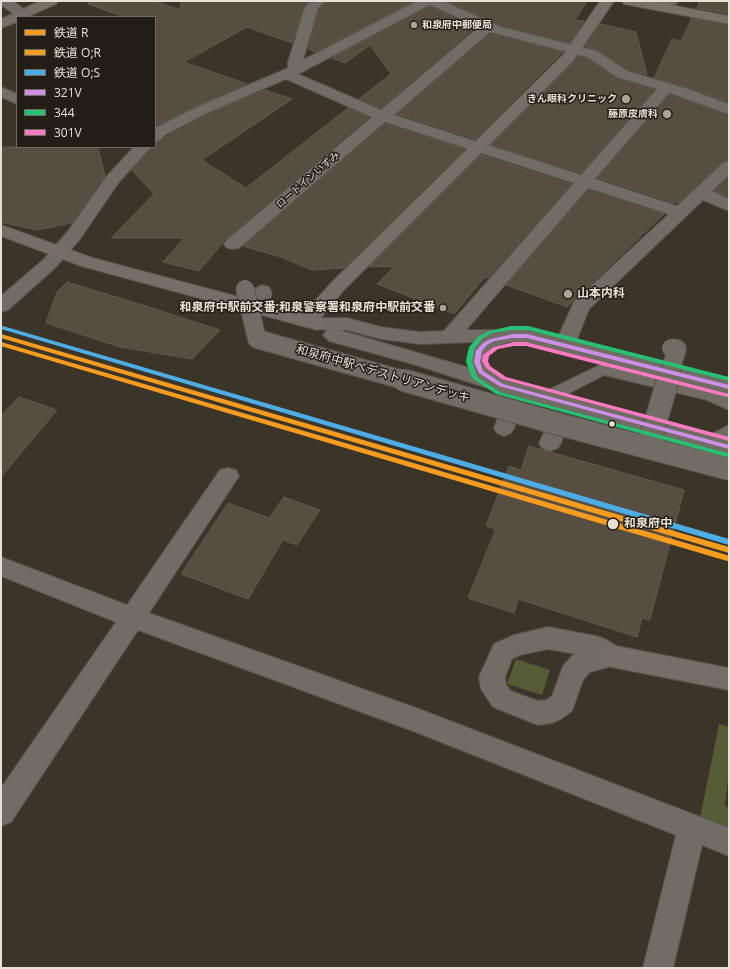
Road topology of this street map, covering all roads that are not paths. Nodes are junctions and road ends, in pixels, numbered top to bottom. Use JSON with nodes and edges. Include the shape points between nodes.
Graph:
{"nodes":[{"id":1,"x":4,"y":1,"type":"edge"},
{"id":2,"x":51,"y":1,"type":"edge"},
{"id":3,"x":318,"y":1,"type":"edge"},
{"id":4,"x":427,"y":1,"type":"edge"},
{"id":5,"x":432,"y":1,"type":"edge"},
{"id":6,"x":607,"y":1,"type":"edge"},
{"id":7,"x":629,"y":1,"type":"edge"},
{"id":8,"x":667,"y":4,"type":"edge"},
{"id":9,"x":23,"y":14,"type":"junction"},
{"id":10,"x":19,"y":16,"type":"edge"},
{"id":11,"x":16,"y":17,"type":"edge"},
{"id":12,"x":729,"y":20,"type":"edge"},
{"id":13,"x":1,"y":24,"type":"edge"},
{"id":14,"x":490,"y":28,"type":"junction"},
{"id":15,"x":575,"y":50,"type":"junction"},
{"id":16,"x":291,"y":72,"type":"junction"},
{"id":17,"x":666,"y":87,"type":"junction"},
{"id":18,"x":1,"y":91,"type":"edge"},
{"id":19,"x":16,"y":99,"type":"edge"},
{"id":20,"x":729,"y":109,"type":"edge"},
{"id":21,"x":382,"y":116,"type":"junction"},
{"id":22,"x":156,"y":136,"type":"edge"},
{"id":23,"x":478,"y":146,"type":"junction"},
{"id":24,"x":142,"y":148,"type":"edge"},
{"id":25,"x":729,"y":166,"type":"edge"},
{"id":26,"x":584,"y":181,"type":"junction"},
{"id":27,"x":701,"y":192,"type":"junction"},
{"id":28,"x":729,"y":206,"type":"edge"},
{"id":29,"x":680,"y":212,"type":"junction"},
{"id":30,"x":1,"y":230,"type":"edge"},
{"id":31,"x":233,"y":244,"type":"dead end"},
{"id":32,"x":58,"y":252,"type":"junction"},
{"id":33,"x":249,"y":291,"type":"dead end"},
{"id":34,"x":1,"y":306,"type":"edge"},
{"id":35,"x":313,"y":322,"type":"junction"},
{"id":36,"x":513,"y":336,"type":"junction"},
{"id":37,"x":449,"y":337,"type":"junction"},
{"id":38,"x":565,"y":345,"type":"junction"},
{"id":39,"x":671,"y":348,"type":"dead end"},
{"id":40,"x":501,"y":385,"type":"junction"},
{"id":41,"x":729,"y":387,"type":"edge"},
{"id":42,"x":546,"y":398,"type":"junction"},
{"id":43,"x":729,"y":404,"type":"edge"},
{"id":44,"x":558,"y":424,"type":"junction"},
{"id":45,"x":729,"y":431,"type":"edge"},
{"id":46,"x":550,"y":443,"type":"dead end"},
{"id":47,"x":720,"y":445,"type":"edge"},
{"id":48,"x":648,"y":447,"type":"junction"},
{"id":49,"x":729,"y":469,"type":"edge"},
{"id":50,"x":228,"y":476,"type":"dead end"},
{"id":51,"x":1,"y":566,"type":"edge"},
{"id":52,"x":133,"y":618,"type":"junction"},
{"id":53,"x":611,"y":656,"type":"dead end"},
{"id":54,"x":729,"y":679,"type":"edge"},
{"id":55,"x":5,"y":799,"type":"edge"},
{"id":56,"x":692,"y":828,"type":"junction"},
{"id":57,"x":729,"y":842,"type":"edge"},
{"id":58,"x":658,"y":968,"type":"edge"}],
"edges":[{"from":1,"to":9,"type":"street"},
{"from":2,"to":9,"type":"street"},
{"from":3,"to":16,"type":"street","via":[[312,8]]},
{"from":4,"to":16,"type":"street"},
{"from":5,"to":14,"type":"street"},
{"from":6,"to":15,"type":"street"},
{"from":7,"to":8,"type":"main road"},
{"from":8,"to":12,"type":"main road"},
{"from":9,"to":10,"type":"street"},
{"from":11,"to":13,"type":"street"},
{"from":14,"to":15,"type":"street"},
{"from":14,"to":21,"type":"street","name":"ロードインいずみ","via":[[484,30]]},
{"from":15,"to":17,"type":"street","via":[[592,54],[622,74]]},
{"from":15,"to":23,"type":"street"},
{"from":16,"to":21,"type":"street"},
{"from":16,"to":22,"type":"street","via":[[202,110]]},
{"from":17,"to":20,"type":"street"},
{"from":17,"to":26,"type":"street"},
{"from":18,"to":19,"type":"street"},
{"from":21,"to":23,"type":"street"},
{"from":21,"to":31,"type":"street","name":"ロードインいずみ"},
{"from":23,"to":26,"type":"street"},
{"from":23,"to":35,"type":"street","via":[[337,287]]},
{"from":24,"to":32,"type":"street","via":[[113,179],[74,235]]},
{"from":25,"to":27,"type":"street"},
{"from":26,"to":29,"type":"street"},
{"from":26,"to":37,"type":"street"},
{"from":27,"to":28,"type":"street"},
{"from":27,"to":29,"type":"street"},
{"from":29,"to":38,"type":"street","via":[[580,306]]},
{"from":30,"to":32,"type":"street"},
{"from":32,"to":34,"type":"street","via":[[50,263]]},
{"from":32,"to":35,"type":"street"},
{"from":33,"to":44,"type":"street","name":"和泉府中駅ペデストリアンデッキ","bridge":true,"via":[[257,339],[507,419]]},
{"from":35,"to":37,"type":"street","via":[[347,324],[400,336]]},
{"from":35,"to":40,"type":"street","via":[[336,337]]},
{"from":36,"to":37,"type":"street"},
{"from":36,"to":38,"type":"street","via":[[527,336]]},
{"from":36,"to":40,"type":"street","via":[[493,340],[479,351],[477,362],[481,372]]},
{"from":38,"to":41,"type":"street"},
{"from":39,"to":48,"type":"street","bridge":true,"via":[[677,349],[676,355]]},
{"from":40,"to":42,"type":"street"},
{"from":42,"to":43,"type":"lane","via":[[602,369],[712,396]]},
{"from":42,"to":47,"type":"street"},
{"from":44,"to":46,"type":"street"},
{"from":44,"to":48,"type":"street","name":"和泉府中駅ペデストリアンデッキ","bridge":true},
{"from":45,"to":47,"type":"lane"},
{"from":48,"to":49,"type":"street","name":"和泉府中駅ペデストリアンデッキ","bridge":true},
{"from":50,"to":52,"type":"street"},
{"from":51,"to":52,"type":"street"},
{"from":52,"to":55,"type":"street"},
{"from":52,"to":56,"type":"street","via":[[419,721]]},
{"from":53,"to":54,"type":"street"},
{"from":56,"to":57,"type":"street"},
{"from":56,"to":58,"type":"street"}]}
